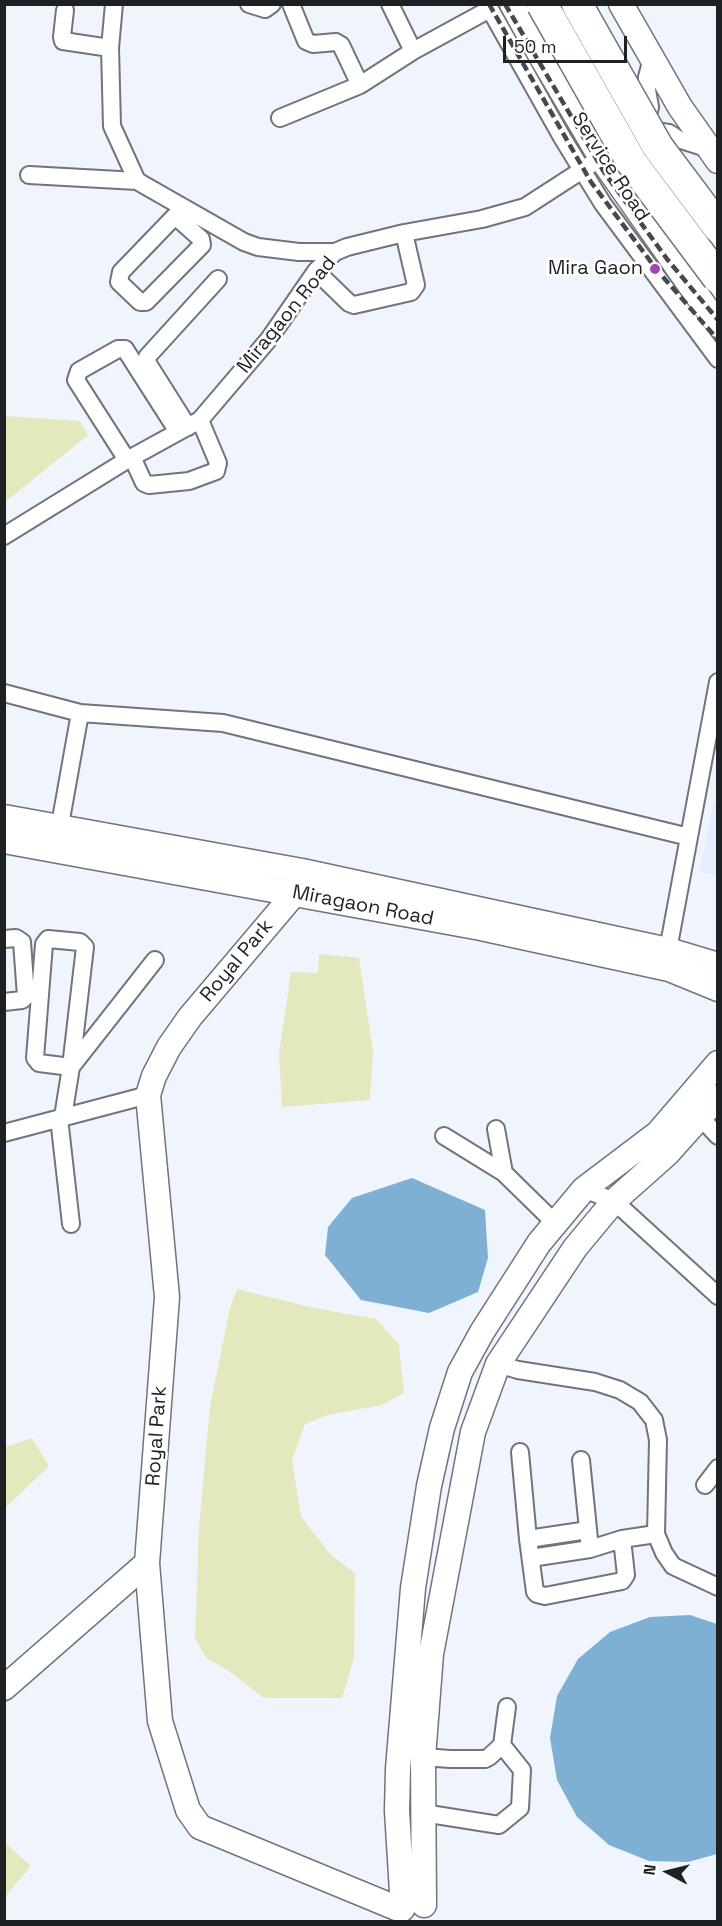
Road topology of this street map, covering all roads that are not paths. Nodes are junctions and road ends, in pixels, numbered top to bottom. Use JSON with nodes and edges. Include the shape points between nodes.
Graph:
{"nodes":[{"id":1,"x":114,"y":4,"type":"edge"},
{"id":2,"x":249,"y":4,"type":"edge"},
{"id":3,"x":272,"y":4,"type":"edge"},
{"id":4,"x":291,"y":4,"type":"edge"},
{"id":5,"x":390,"y":4,"type":"edge"},
{"id":6,"x":542,"y":4,"type":"edge"},
{"id":7,"x":577,"y":4,"type":"edge"},
{"id":8,"x":621,"y":4,"type":"edge"},
{"id":9,"x":496,"y":6,"type":"edge"},
{"id":10,"x":65,"y":10,"type":"dead end"},
{"id":11,"x":110,"y":48,"type":"junction"},
{"id":12,"x":413,"y":51,"type":"junction"},
{"id":13,"x":652,"y":59,"type":"junction"},
{"id":14,"x":360,"y":85,"type":"junction"},
{"id":15,"x":280,"y":118,"type":"dead end"},
{"id":16,"x":630,"y":138,"type":"junction"},
{"id":17,"x":713,"y":155,"type":"edge"},
{"id":18,"x":592,"y":165,"type":"junction"},
{"id":19,"x":29,"y":175,"type":"dead end"},
{"id":20,"x":137,"y":181,"type":"junction"},
{"id":21,"x":179,"y":211,"type":"junction"},
{"id":22,"x":717,"y":226,"type":"edge"},
{"id":23,"x":404,"y":233,"type":"junction"},
{"id":24,"x":335,"y":252,"type":"junction"},
{"id":25,"x":316,"y":271,"type":"junction"},
{"id":26,"x":717,"y":278,"type":"edge"},
{"id":27,"x":218,"y":279,"type":"dead end"},
{"id":28,"x":717,"y":325,"type":"edge"},
{"id":29,"x":717,"y":359,"type":"edge"},
{"id":30,"x":189,"y":426,"type":"junction"},
{"id":31,"x":130,"y":458,"type":"junction"},
{"id":32,"x":4,"y":536,"type":"edge"},
{"id":33,"x":717,"y":682,"type":"edge"},
{"id":34,"x":4,"y":693,"type":"edge"},
{"id":35,"x":80,"y":713,"type":"junction"},
{"id":36,"x":4,"y":817,"type":"edge"},
{"id":37,"x":689,"y":837,"type":"junction"},
{"id":38,"x":58,"y":839,"type":"junction"},
{"id":39,"x":4,"y":840,"type":"edge"},
{"id":40,"x":302,"y":871,"type":"junction"},
{"id":41,"x":295,"y":893,"type":"junction"},
{"id":42,"x":4,"y":939,"type":"edge"},
{"id":43,"x":668,"y":950,"type":"junction"},
{"id":44,"x":155,"y":960,"type":"dead end"},
{"id":45,"x":717,"y":965,"type":"edge"},
{"id":46,"x":717,"y":989,"type":"edge"},
{"id":47,"x":4,"y":1002,"type":"edge"},
{"id":48,"x":717,"y":1063,"type":"edge"},
{"id":49,"x":71,"y":1067,"type":"junction"},
{"id":50,"x":148,"y":1095,"type":"junction"},
{"id":51,"x":717,"y":1098,"type":"edge"},
{"id":52,"x":61,"y":1117,"type":"junction"},
{"id":53,"x":700,"y":1117,"type":"junction"},
{"id":54,"x":496,"y":1129,"type":"dead end"},
{"id":55,"x":4,"y":1132,"type":"edge"},
{"id":56,"x":444,"y":1136,"type":"dead end"},
{"id":57,"x":717,"y":1136,"type":"edge"},
{"id":58,"x":504,"y":1173,"type":"junction"},
{"id":59,"x":584,"y":1189,"type":"junction"},
{"id":60,"x":614,"y":1201,"type":"junction"},
{"id":61,"x":555,"y":1223,"type":"junction"},
{"id":62,"x":71,"y":1224,"type":"dead end"},
{"id":63,"x":717,"y":1296,"type":"edge"},
{"id":64,"x":486,"y":1327,"type":"junction"},
{"id":65,"x":513,"y":1344,"type":"junction"},
{"id":66,"x":498,"y":1364,"type":"junction"},
{"id":67,"x":520,"y":1452,"type":"dead end"},
{"id":68,"x":581,"y":1460,"type":"dead end"},
{"id":69,"x":717,"y":1468,"type":"edge"},
{"id":70,"x":705,"y":1485,"type":"dead end"},
{"id":71,"x":588,"y":1530,"type":"junction"},
{"id":72,"x":656,"y":1534,"type":"junction"},
{"id":73,"x":528,"y":1539,"type":"junction"},
{"id":74,"x":622,"y":1539,"type":"junction"},
{"id":75,"x":590,"y":1549,"type":"junction"},
{"id":76,"x":531,"y":1558,"type":"junction"},
{"id":77,"x":147,"y":1563,"type":"junction"},
{"id":78,"x":717,"y":1587,"type":"edge"},
{"id":79,"x":4,"y":1688,"type":"edge"},
{"id":80,"x":507,"y":1707,"type":"dead end"},
{"id":81,"x":502,"y":1745,"type":"junction"},
{"id":82,"x":423,"y":1757,"type":"junction"},
{"id":83,"x":423,"y":1813,"type":"junction"},
{"id":84,"x":411,"y":1913,"type":"edge"}],
"edges":[{"from":1,"to":11,"type":"street"},
{"from":2,"to":3,"type":"street","via":[[265,9]]},
{"from":4,"to":14,"type":"street","via":[[306,41],[341,45]]},
{"from":5,"to":12,"type":"street"},
{"from":6,"to":26,"type":"highway","bridge":true,"via":[[632,163]]},
{"from":7,"to":22,"type":"highway","bridge":true,"via":[[658,147]]},
{"from":8,"to":13,"type":"main road"},
{"from":9,"to":12,"type":"street"},
{"from":9,"to":18,"type":"main road","name":"Service Road"},
{"from":10,"to":11,"type":"street","via":[[63,41]]},
{"from":11,"to":20,"type":"street","via":[[112,126]]},
{"from":12,"to":14,"type":"street"},
{"from":13,"to":16,"type":"street","via":[[647,77],[648,116]]},
{"from":13,"to":17,"type":"main road"},
{"from":14,"to":15,"type":"street"},
{"from":16,"to":17,"type":"street","via":[[669,133]]},
{"from":16,"to":18,"type":"street","name":"Miragaon Road"},
{"from":18,"to":23,"type":"street","name":"Miragaon Road","via":[[525,207]]},
{"from":18,"to":28,"type":"main road","name":"Service Road"},
{"from":18,"to":29,"type":"street","via":[[603,204]]},
{"from":19,"to":20,"type":"street"},
{"from":20,"to":21,"type":"street"},
{"from":21,"to":21,"type":"street","via":[[118,277],[140,302],[146,302],[202,245]]},
{"from":21,"to":24,"type":"street","via":[[258,247]]},
{"from":23,"to":24,"type":"street","name":"Miragaon Road"},
{"from":23,"to":25,"type":"street","via":[[416,285],[411,292],[354,305]]},
{"from":24,"to":25,"type":"street","name":"Miragaon Road"},
{"from":25,"to":30,"type":"street","name":"Miragaon Road","via":[[269,339]]},
{"from":27,"to":30,"type":"street","via":[[147,357]]},
{"from":30,"to":31,"type":"street","name":"Miragaon Road"},
{"from":30,"to":31,"type":"street","via":[[218,463],[216,471],[189,481],[149,485]]},
{"from":30,"to":31,"type":"street","via":[[125,349],[118,349],[79,371],[76,380]]},
{"from":31,"to":32,"type":"street","name":"Miragaon Road"},
{"from":33,"to":37,"type":"street"},
{"from":34,"to":35,"type":"street"},
{"from":35,"to":37,"type":"street","via":[[223,723]]},
{"from":35,"to":38,"type":"street"},
{"from":36,"to":38,"type":"main road","name":"Miragaon Road"},
{"from":37,"to":43,"type":"street"},
{"from":38,"to":39,"type":"main road","name":"Miragaon Road"},
{"from":38,"to":40,"type":"main road","name":"Miragaon Road"},
{"from":38,"to":41,"type":"main road","name":"Miragaon Road"},
{"from":40,"to":41,"type":"main road","name":"Royal Park"},
{"from":40,"to":43,"type":"main road","name":"Miragaon Road"},
{"from":41,"to":46,"type":"main road","name":"Miragaon Road","via":[[669,969]]},
{"from":41,"to":50,"type":"main road","name":"Royal Park","via":[[190,1017],[169,1047]]},
{"from":42,"to":47,"type":"street","via":[[16,938],[21,942],[26,996]]},
{"from":43,"to":45,"type":"main road","name":"Miragaon Road"},
{"from":44,"to":49,"type":"street"},
{"from":48,"to":59,"type":"main road","via":[[657,1133]]},
{"from":49,"to":49,"type":"street","via":[[39,1063],[35,1058],[44,944],[48,939],[80,942],[85,947]]},
{"from":49,"to":52,"type":"street"},
{"from":50,"to":52,"type":"street"},
{"from":50,"to":77,"type":"main road","name":"Royal Park","via":[[167,1297]]},
{"from":51,"to":53,"type":"main road"},
{"from":52,"to":55,"type":"street"},
{"from":52,"to":62,"type":"street"},
{"from":53,"to":57,"type":"street"},
{"from":53,"to":60,"type":"main road","via":[[667,1154]]},
{"from":54,"to":58,"type":"street"},
{"from":56,"to":58,"type":"street"},
{"from":58,"to":61,"type":"street"},
{"from":59,"to":60,"type":"street"},
{"from":59,"to":61,"type":"main road"},
{"from":60,"to":63,"type":"street"},
{"from":60,"to":65,"type":"main road","via":[[575,1248]]},
{"from":61,"to":64,"type":"main road","via":[[538,1243]]},
{"from":64,"to":65,"type":"main road"},
{"from":64,"to":84,"type":"main road","via":[[460,1372],[442,1428],[413,1588],[397,1811]]},
{"from":65,"to":66,"type":"main road"},
{"from":66,"to":72,"type":"street","via":[[595,1382],[620,1389],[640,1402],[654,1420],[658,1440]]},
{"from":66,"to":82,"type":"main road","via":[[473,1432],[452,1538],[431,1654]]},
{"from":67,"to":73,"type":"street"},
{"from":68,"to":71,"type":"street"},
{"from":69,"to":70,"type":"street"},
{"from":71,"to":73,"type":"street"},
{"from":71,"to":75,"type":"street"},
{"from":72,"to":74,"type":"street"},
{"from":72,"to":78,"type":"street","via":[[673,1566]]},
{"from":73,"to":76,"type":"street"},
{"from":74,"to":75,"type":"street"},
{"from":74,"to":76,"type":"street","via":[[626,1575],[622,1581],[541,1596],[535,1592]]},
{"from":75,"to":76,"type":"street"},
{"from":77,"to":79,"type":"main road"},
{"from":77,"to":84,"type":"main road","name":"Royal Park","via":[[160,1721],[188,1810],[200,1827]]},
{"from":80,"to":81,"type":"street"},
{"from":81,"to":82,"type":"street","via":[[485,1759]]},
{"from":81,"to":83,"type":"street","via":[[522,1770],[520,1808],[499,1825]]},
{"from":82,"to":83,"type":"main road"},
{"from":83,"to":84,"type":"main road"}]}
